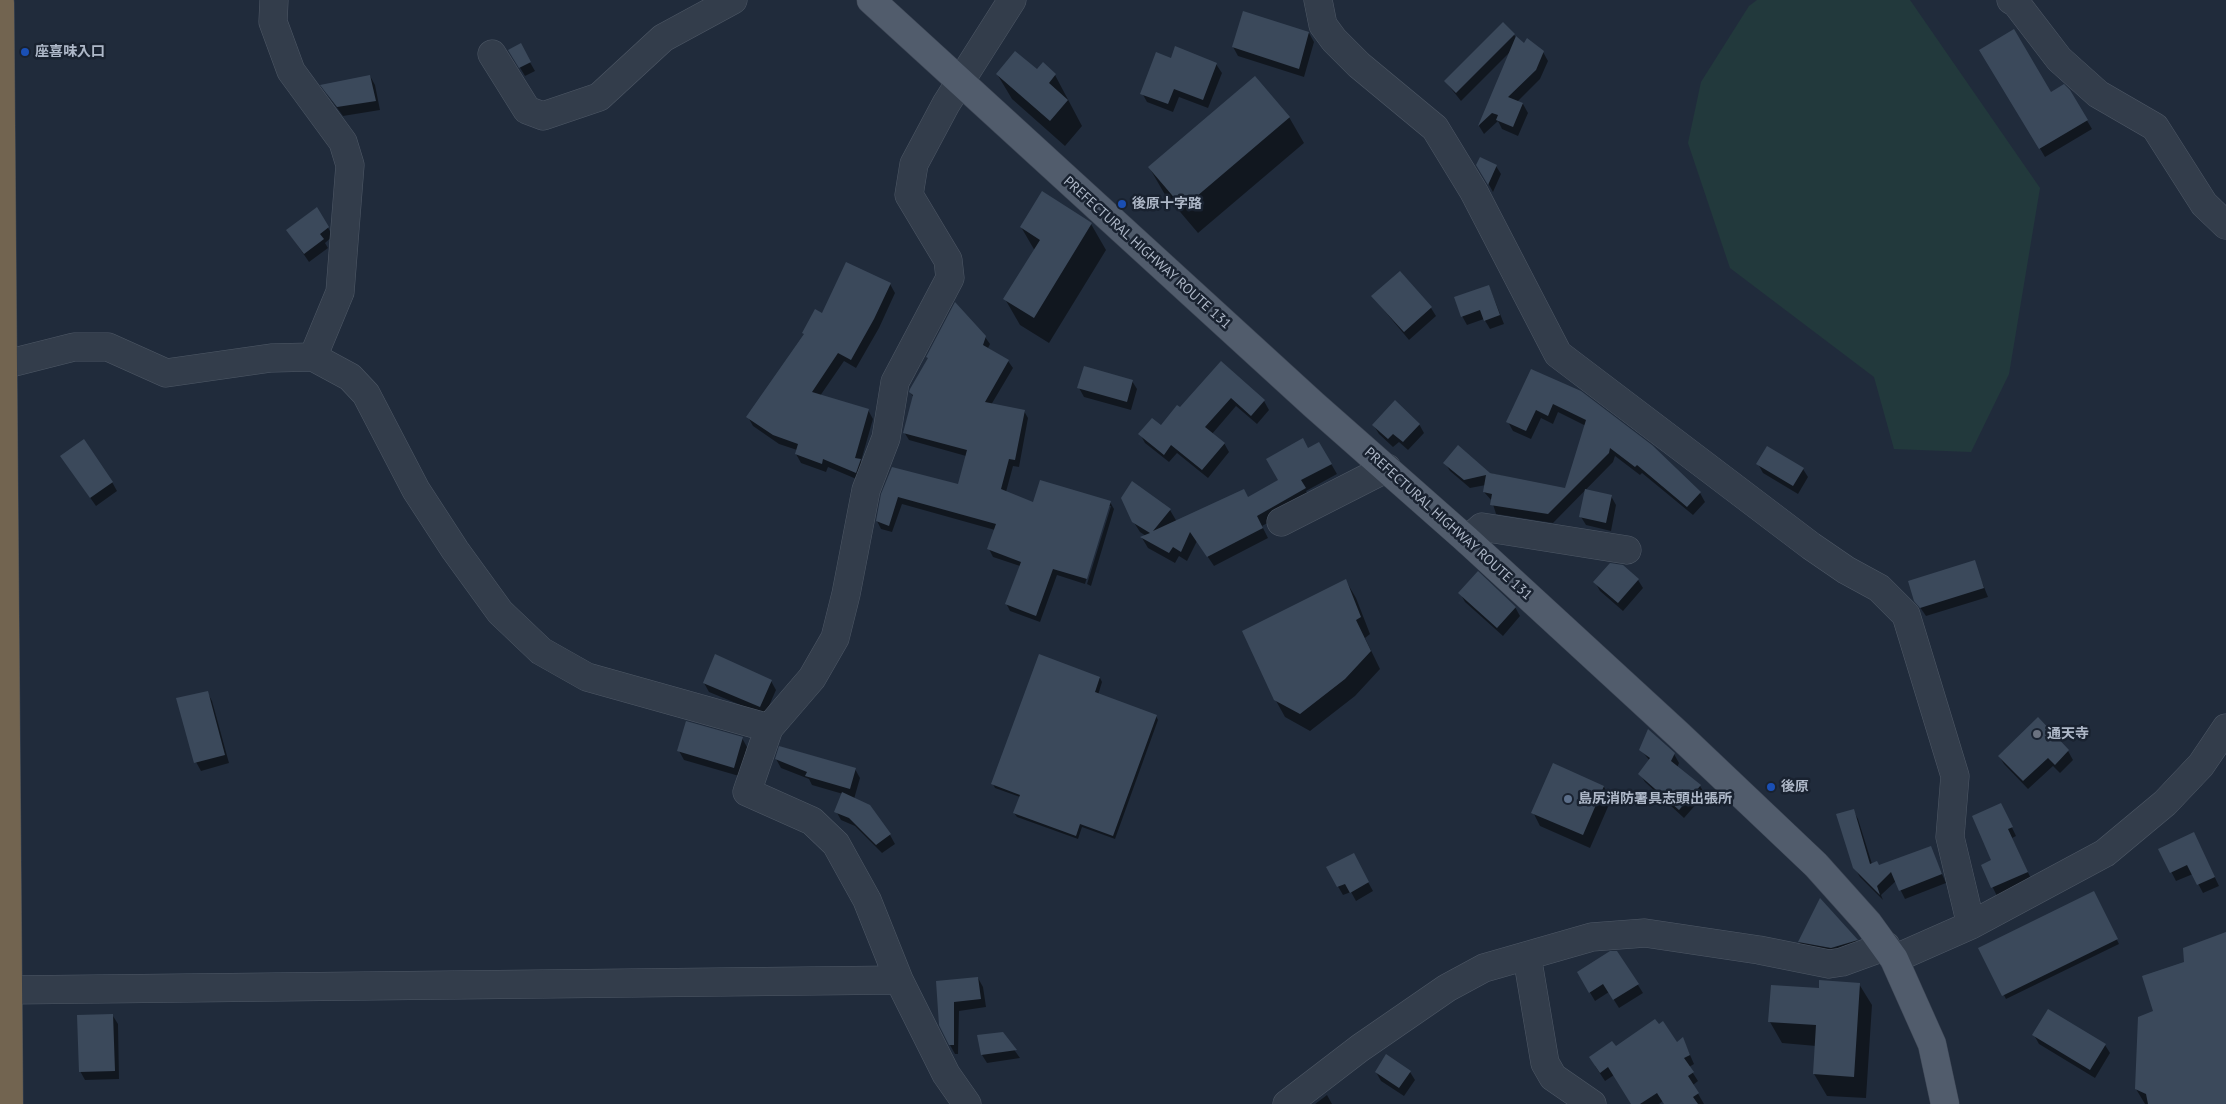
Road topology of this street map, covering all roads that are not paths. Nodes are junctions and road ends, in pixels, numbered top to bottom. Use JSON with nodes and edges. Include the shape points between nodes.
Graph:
{"nodes":[{"id":1,"x":274,"y":0,"type":"edge"},
{"id":2,"x":733,"y":0,"type":"edge"},
{"id":3,"x":871,"y":0,"type":"edge"},
{"id":4,"x":1012,"y":0,"type":"edge"},
{"id":5,"x":1318,"y":0,"type":"edge"},
{"id":6,"x":2011,"y":0,"type":"edge"},
{"id":7,"x":0,"y":3,"type":"edge"},
{"id":8,"x":492,"y":54,"type":"dead end"},
{"id":9,"x":960,"y":82,"type":"junction"},
{"id":10,"x":2226,"y":225,"type":"edge"},
{"id":11,"x":313,"y":357,"type":"junction"},
{"id":12,"x":3,"y":365,"type":"junction"},
{"id":13,"x":1387,"y":468,"type":"junction"},
{"id":14,"x":2,"y":474,"type":"edge"},
{"id":15,"x":1281,"y":522,"type":"dead end"},
{"id":16,"x":1467,"y":540,"type":"junction"},
{"id":17,"x":1627,"y":550,"type":"dead end"},
{"id":18,"x":769,"y":728,"type":"junction"},
{"id":19,"x":2221,"y":744,"type":"edge"},
{"id":20,"x":1971,"y":925,"type":"junction"},
{"id":21,"x":1890,"y":953,"type":"junction"},
{"id":22,"x":1527,"y":956,"type":"junction"},
{"id":23,"x":899,"y":980,"type":"junction"},
{"id":24,"x":9,"y":990,"type":"junction"},
{"id":25,"x":9,"y":1104,"type":"edge"},
{"id":26,"x":967,"y":1104,"type":"edge"},
{"id":27,"x":1287,"y":1104,"type":"edge"},
{"id":28,"x":1592,"y":1104,"type":"edge"},
{"id":29,"x":1945,"y":1104,"type":"edge"}],
"edges":[{"from":1,"to":11,"type":"street","via":[[273,22],[291,71],[343,142],[350,165],[340,292]]},
{"from":2,"to":8,"type":"street","via":[[663,38],[599,97],[543,116],[528,110]]},
{"from":3,"to":9,"type":"main road","name":"PREFECTURAL HIGHWAY ROUTE 131"},
{"from":4,"to":9,"type":"street"},
{"from":5,"to":20,"type":"street","via":[[1323,25],[1334,40],[1435,128],[1474,192],[1558,354],[1811,546],[1879,588],[1906,615],[1954,776],[1950,837]]},
{"from":6,"to":10,"type":"street","via":[[2059,59],[2098,94],[2155,128],[2204,204]]},
{"from":7,"to":12,"type":"highway"},
{"from":9,"to":13,"type":"main road","name":"PREFECTURAL HIGHWAY ROUTE 131"},
{"from":9,"to":18,"type":"street","via":[[928,135],[914,164],[909,185],[909,195],[948,260],[950,278],[895,382],[886,438],[866,490],[835,638],[812,678]]},
{"from":11,"to":12,"type":"street","via":[[271,358],[166,373],[108,347],[74,347]]},
{"from":11,"to":18,"type":"street","via":[[350,377],[366,394],[416,490],[455,550],[500,612],[541,651],[587,677]]},
{"from":12,"to":14,"type":"highway"},
{"from":13,"to":15,"type":"street"},
{"from":13,"to":16,"type":"main road","name":"PREFECTURAL HIGHWAY ROUTE 131"},
{"from":14,"to":24,"type":"highway"},
{"from":16,"to":17,"type":"street","via":[[1482,526]]},
{"from":16,"to":21,"type":"main road","name":"PREFECTURAL HIGHWAY ROUTE 131","via":[[1816,865]]},
{"from":18,"to":23,"type":"street","via":[[747,792],[812,821],[836,844],[866,900]]},
{"from":19,"to":20,"type":"street","via":[[2165,803],[2105,853]]},
{"from":20,"to":21,"type":"street"},
{"from":21,"to":22,"type":"street","via":[[1829,964],[1644,933],[1592,938]]},
{"from":21,"to":29,"type":"main road","name":"PREFECTURAL HIGHWAY ROUTE 131","via":[[1932,1044]]},
{"from":22,"to":27,"type":"street","via":[[1484,968],[1447,988]]},
{"from":22,"to":28,"type":"street","via":[[1545,1063],[1553,1077]]},
{"from":23,"to":24,"type":"street"},
{"from":23,"to":26,"type":"street","via":[[946,1074]]},
{"from":24,"to":25,"type":"highway"}]}
